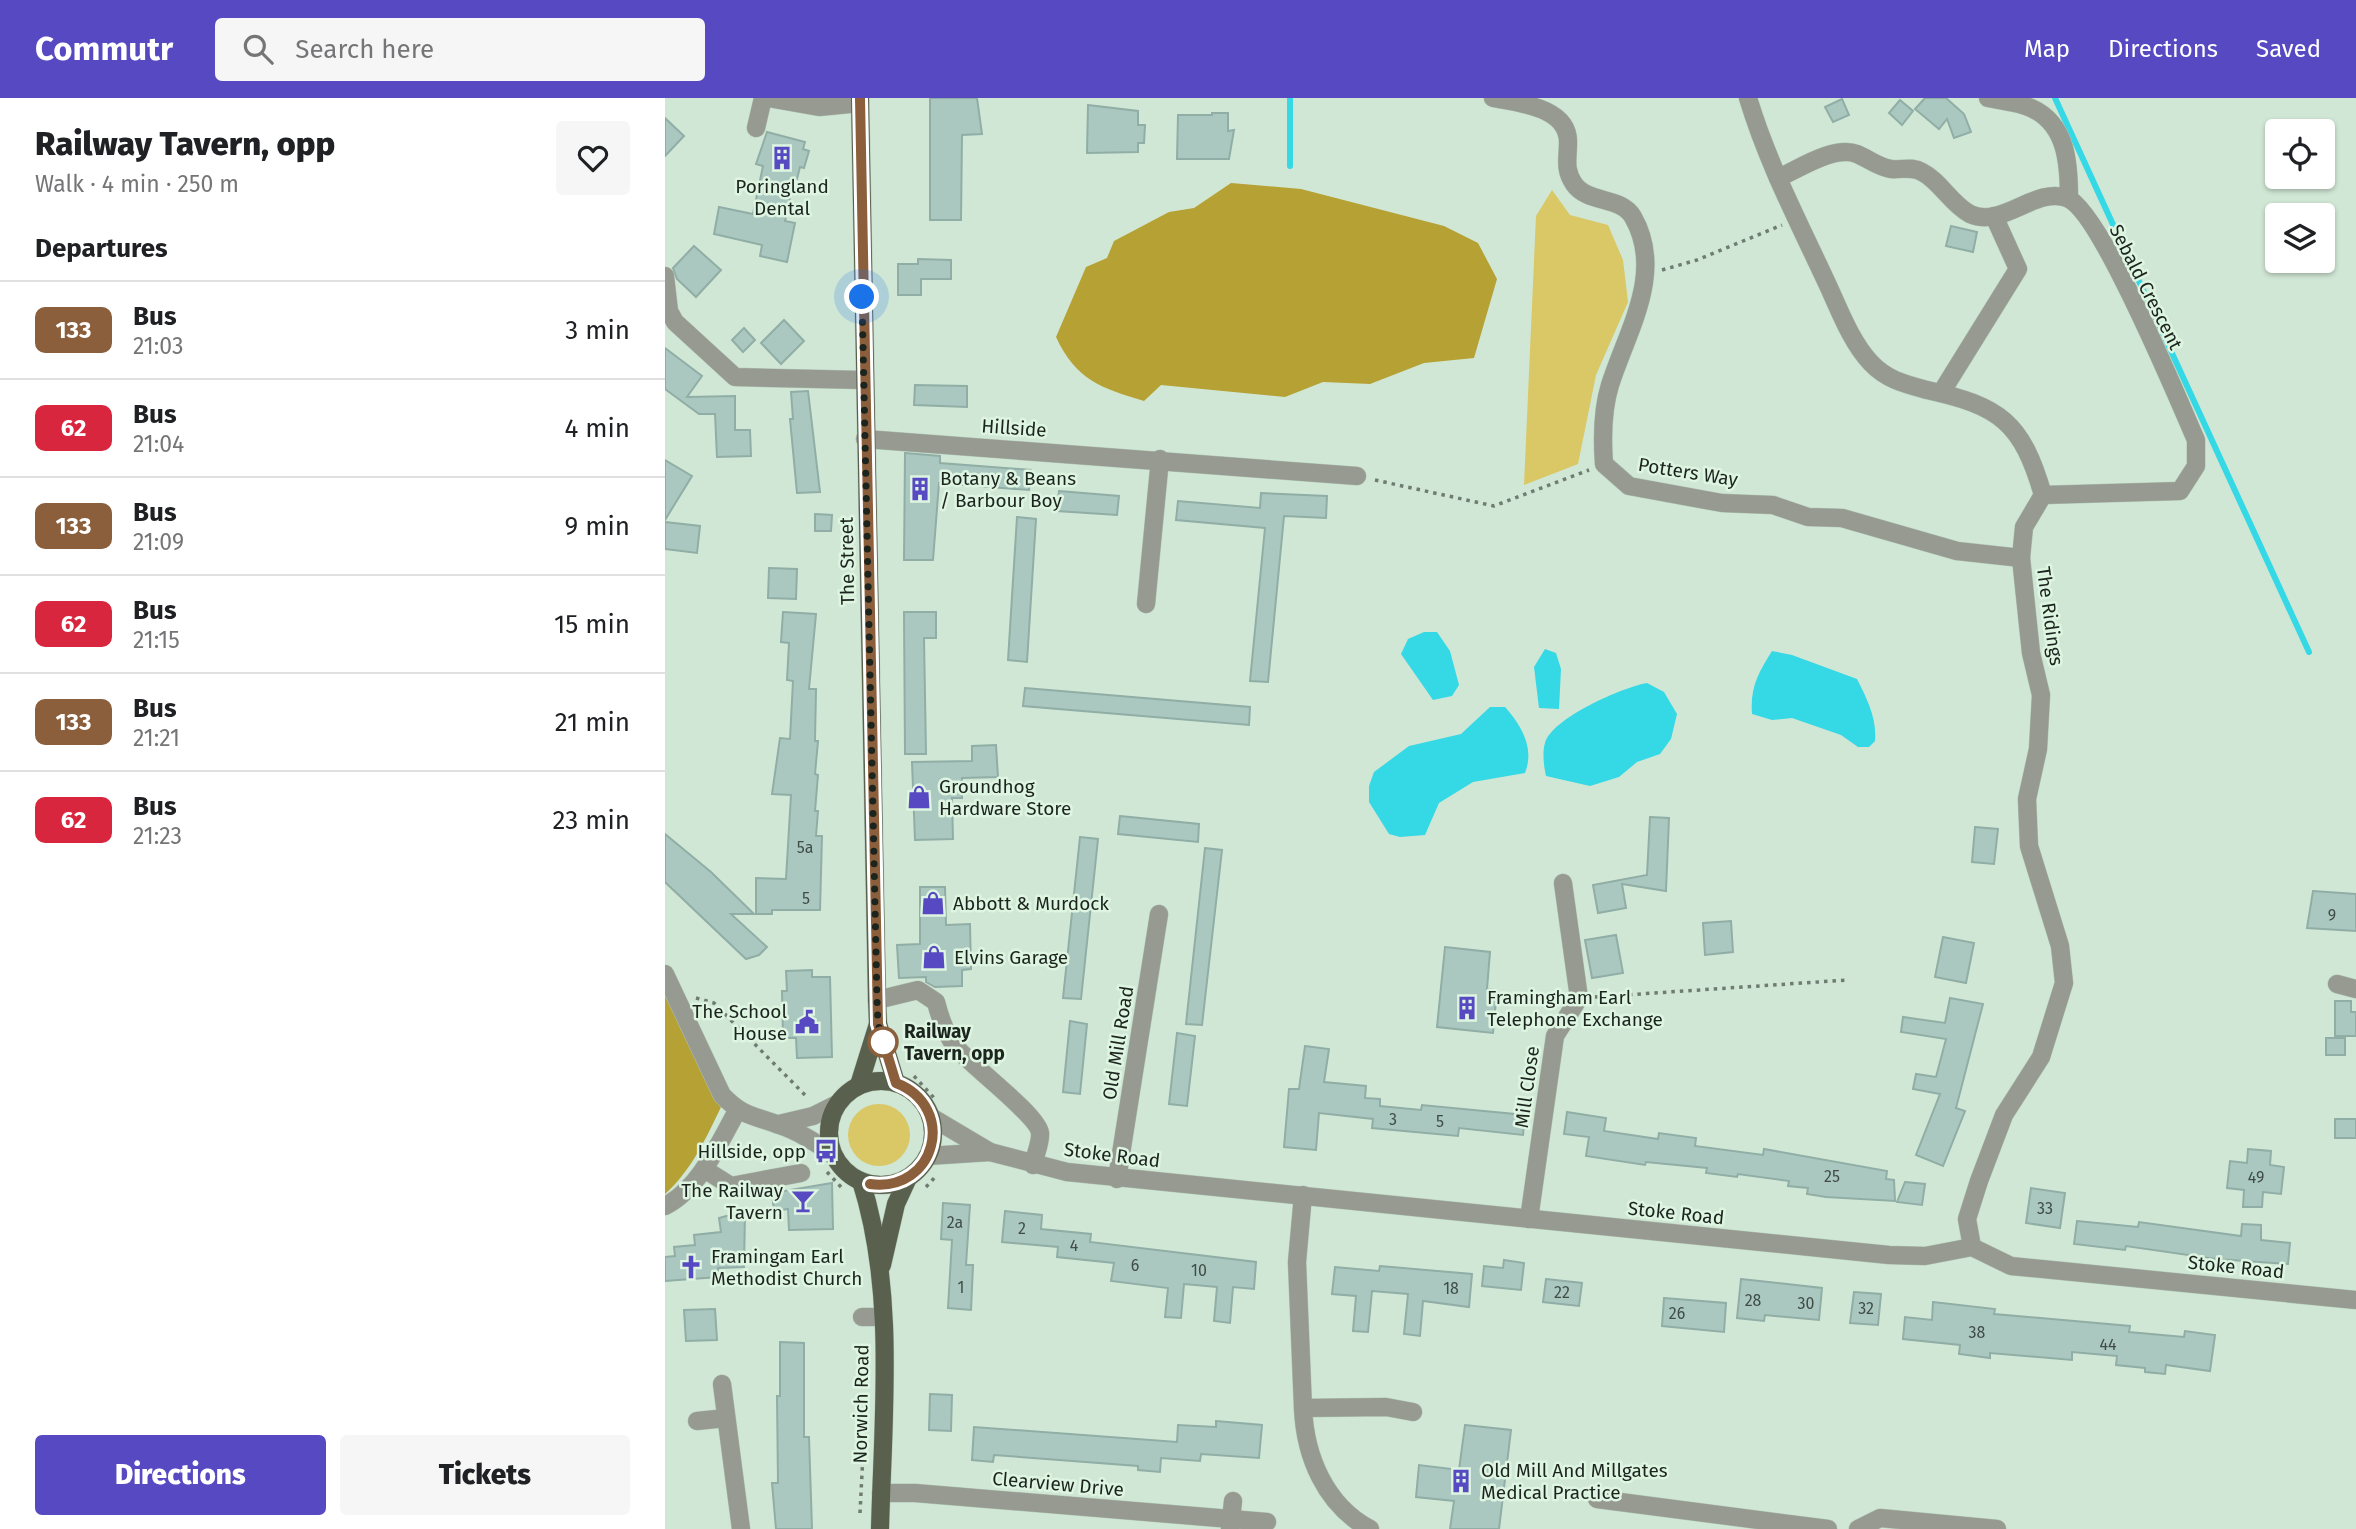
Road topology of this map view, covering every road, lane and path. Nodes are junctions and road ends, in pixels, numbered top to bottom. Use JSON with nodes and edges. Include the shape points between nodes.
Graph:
{"nodes":[{"id":1,"x":765,"y":98,"type":"edge"},
{"id":2,"x":1493,"y":98,"type":"edge"},
{"id":3,"x":1748,"y":98,"type":"edge"},
{"id":4,"x":1988,"y":98,"type":"edge"},
{"id":5,"x":860,"y":100,"type":"edge"},
{"id":6,"x":1539,"y":103,"type":"edge"},
{"id":7,"x":756,"y":128,"type":"dead end"},
{"id":8,"x":1778,"y":177,"type":"junction"},
{"id":9,"x":2069,"y":198,"type":"junction"},
{"id":10,"x":1994,"y":216,"type":"junction"},
{"id":11,"x":1797,"y":219,"type":"junction"},
{"id":12,"x":1646,"y":275,"type":"junction"},
{"id":13,"x":665,"y":276,"type":"edge"},
{"id":14,"x":667,"y":312,"type":"edge"},
{"id":15,"x":863,"y":380,"type":"junction"},
{"id":16,"x":1941,"y":393,"type":"junction"},
{"id":17,"x":865,"y":439,"type":"junction"},
{"id":18,"x":1160,"y":459,"type":"junction"},
{"id":19,"x":1604,"y":464,"type":"junction"},
{"id":20,"x":1357,"y":476,"type":"joint"},
{"id":21,"x":2043,"y":495,"type":"junction"},
{"id":22,"x":2021,"y":558,"type":"junction"},
{"id":23,"x":1146,"y":604,"type":"dead end"},
{"id":24,"x":1563,"y":883,"type":"dead end"},
{"id":25,"x":1159,"y":914,"type":"dead end"},
{"id":26,"x":665,"y":974,"type":"edge"},
{"id":27,"x":1847,"y":980,"type":"dead end"},
{"id":28,"x":2337,"y":984,"type":"dead end"},
{"id":29,"x":2356,"y":989,"type":"edge"},
{"id":30,"x":696,"y":998,"type":"dead end"},
{"id":31,"x":1579,"y":998,"type":"junction"},
{"id":32,"x":877,"y":1000,"type":"junction"},
{"id":33,"x":878,"y":1024,"type":"junction"},
{"id":34,"x":903,"y":1078,"type":"junction"},
{"id":35,"x":859,"y":1085,"type":"junction"},
{"id":36,"x":814,"y":1104,"type":"dead end"},
{"id":37,"x":837,"y":1104,"type":"junction"},
{"id":38,"x":935,"y":1110,"type":"junction"},
{"id":39,"x":737,"y":1111,"type":"junction"},
{"id":40,"x":779,"y":1124,"type":"junction"},
{"id":41,"x":990,"y":1152,"type":"junction"},
{"id":42,"x":928,"y":1156,"type":"junction"},
{"id":43,"x":827,"y":1161,"type":"junction"},
{"id":44,"x":1033,"y":1165,"type":"junction"},
{"id":45,"x":704,"y":1169,"type":"junction"},
{"id":46,"x":801,"y":1173,"type":"dead end"},
{"id":47,"x":908,"y":1178,"type":"junction"},
{"id":48,"x":1117,"y":1179,"type":"junction"},
{"id":49,"x":861,"y":1181,"type":"junction"},
{"id":50,"x":1303,"y":1195,"type":"junction"},
{"id":51,"x":850,"y":1198,"type":"dead end"},
{"id":52,"x":665,"y":1206,"type":"edge"},
{"id":53,"x":1529,"y":1219,"type":"junction"},
{"id":54,"x":1972,"y":1247,"type":"junction"},
{"id":55,"x":879,"y":1279,"type":"junction"},
{"id":56,"x":2356,"y":1300,"type":"edge"},
{"id":57,"x":862,"y":1317,"type":"dead end"},
{"id":58,"x":883,"y":1317,"type":"junction"},
{"id":59,"x":722,"y":1384,"type":"dead end"},
{"id":60,"x":1303,"y":1408,"type":"junction"},
{"id":61,"x":1413,"y":1412,"type":"dead end"},
{"id":62,"x":726,"y":1418,"type":"junction"},
{"id":63,"x":697,"y":1421,"type":"dead end"},
{"id":64,"x":881,"y":1493,"type":"junction"},
{"id":65,"x":1597,"y":1499,"type":"dead end"},
{"id":66,"x":1233,"y":1501,"type":"dead end"},
{"id":67,"x":1706,"y":1521,"type":"edge"},
{"id":68,"x":1267,"y":1522,"type":"dead end"},
{"id":69,"x":1231,"y":1524,"type":"edge"},
{"id":70,"x":741,"y":1529,"type":"edge"},
{"id":71,"x":880,"y":1529,"type":"edge"},
{"id":72,"x":1370,"y":1529,"type":"edge"},
{"id":73,"x":1828,"y":1529,"type":"edge"},
{"id":74,"x":1858,"y":1529,"type":"edge"},
{"id":75,"x":1997,"y":1529,"type":"edge"}],
"edges":[{"from":1,"to":5,"type":"street","via":[[819,107]]},
{"from":1,"to":7,"type":"street"},
{"from":2,"to":6,"type":"street"},
{"from":3,"to":8,"type":"street"},
{"from":4,"to":9,"type":"street","via":[[2032,108],[2053,126],[2066,148]]},
{"from":5,"to":15,"type":"main road","name":"The Street"},
{"from":6,"to":12,"type":"street","via":[[1557,117],[1569,141],[1565,163],[1574,185],[1632,214],[1642,238]]},
{"from":8,"to":10,"type":"street","via":[[1837,152],[1856,153],[1877,165],[1924,172],[1972,215]]},
{"from":8,"to":11,"type":"street"},
{"from":9,"to":10,"type":"street","via":[[2053,196]]},
{"from":9,"to":21,"type":"street","name":"Sebald Crescent","via":[[2110,254],[2196,440],[2196,466],[2180,491]]},
{"from":10,"to":16,"type":"street","via":[[2018,269]]},
{"from":11,"to":12,"type":"path","via":[[1697,260]]},
{"from":11,"to":16,"type":"street","via":[[1846,324],[1870,362],[1896,382]]},
{"from":12,"to":19,"type":"street","via":[[1626,348],[1610,384],[1601,429]]},
{"from":13,"to":14,"type":"street"},
{"from":14,"to":15,"type":"street","via":[[735,377]]},
{"from":15,"to":17,"type":"main road","name":"The Street"},
{"from":16,"to":21,"type":"street","via":[[1986,406],[2014,428],[2034,463]]},
{"from":17,"to":18,"type":"street","name":"Hillside"},
{"from":17,"to":32,"type":"main road","name":"The Street"},
{"from":18,"to":20,"type":"street","name":"Hillside"},
{"from":18,"to":23,"type":"street"},
{"from":19,"to":20,"type":"path","via":[[1494,506]]},
{"from":19,"to":22,"type":"street","name":"Potters Way","via":[[1629,486],[1723,503],[1773,505],[1808,517],[1863,523],[1957,551]]},
{"from":21,"to":22,"type":"street","name":"The Ridings","via":[[2024,527]]},
{"from":22,"to":54,"type":"street","name":"The Ridings","via":[[2041,695],[2038,749],[2027,799],[2029,846],[2060,946],[2064,983],[2041,1057],[2004,1115],[1979,1181],[1967,1219]]},
{"from":24,"to":31,"type":"street"},
{"from":25,"to":48,"type":"street","name":"Old Mill Road"},
{"from":26,"to":39,"type":"street","via":[[711,1077]]},
{"from":27,"to":31,"type":"path"},
{"from":28,"to":29,"type":"street"},
{"from":30,"to":36,"type":"path","via":[[714,1003]]},
{"from":31,"to":53,"type":"street","name":"Mill Close","via":[[1555,1036]]},
{"from":32,"to":33,"type":"main road","name":"The Street"},
{"from":32,"to":44,"type":"street","via":[[918,990],[936,1002],[954,1045],[1036,1122],[1040,1134]]},
{"from":33,"to":34,"type":"main road","name":"The Street"},
{"from":33,"to":35,"type":"main road","name":"The Street"},
{"from":34,"to":35,"type":"main road"},
{"from":34,"to":38,"type":"path"},
{"from":34,"to":38,"type":"main road"},
{"from":35,"to":37,"type":"main road"},
{"from":37,"to":40,"type":"street","via":[[813,1116]]},
{"from":37,"to":43,"type":"main road"},
{"from":38,"to":41,"type":"street","name":"Stoke Road"},
{"from":38,"to":42,"type":"main road"},
{"from":39,"to":40,"type":"street"},
{"from":39,"to":45,"type":"street"},
{"from":40,"to":43,"type":"street"},
{"from":41,"to":42,"type":"street","name":"Stoke Road"},
{"from":41,"to":44,"type":"street","name":"Stoke Road"},
{"from":42,"to":47,"type":"main road"},
{"from":43,"to":49,"type":"main road"},
{"from":43,"to":51,"type":"path"},
{"from":44,"to":48,"type":"street","name":"Stoke Road"},
{"from":45,"to":46,"type":"street","via":[[731,1186]]},
{"from":45,"to":52,"type":"street"},
{"from":47,"to":49,"type":"main road","via":[[890,1184]]},
{"from":47,"to":55,"type":"main road","name":"Norwich Road","via":[[896,1204]]},
{"from":48,"to":50,"type":"street","name":"Stoke Road"},
{"from":49,"to":55,"type":"main road","name":"Norwich Road","via":[[873,1221]]},
{"from":50,"to":53,"type":"street","name":"Stoke Road"},
{"from":50,"to":60,"type":"street","via":[[1297,1262]]},
{"from":53,"to":54,"type":"street","name":"Stoke Road","via":[[1889,1255],[1925,1256]]},
{"from":54,"to":56,"type":"street","name":"Stoke Road","via":[[2011,1266]]},
{"from":55,"to":58,"type":"main road","name":"Norwich Road"},
{"from":57,"to":58,"type":"street"},
{"from":58,"to":64,"type":"main road","name":"Norwich Road"},
{"from":59,"to":62,"type":"street"},
{"from":60,"to":61,"type":"street","via":[[1387,1407]]},
{"from":60,"to":72,"type":"street","via":[[1311,1456],[1321,1481],[1340,1506]]},
{"from":62,"to":63,"type":"street"},
{"from":62,"to":70,"type":"street"},
{"from":64,"to":69,"type":"street","name":"Clearview Drive"},
{"from":64,"to":71,"type":"main road","name":"Norwich Road"},
{"from":65,"to":67,"type":"street"},
{"from":66,"to":69,"type":"street"},
{"from":67,"to":73,"type":"street"},
{"from":68,"to":69,"type":"street","name":"Clearview Drive"},
{"from":74,"to":75,"type":"street","via":[[1880,1518]]}]}
